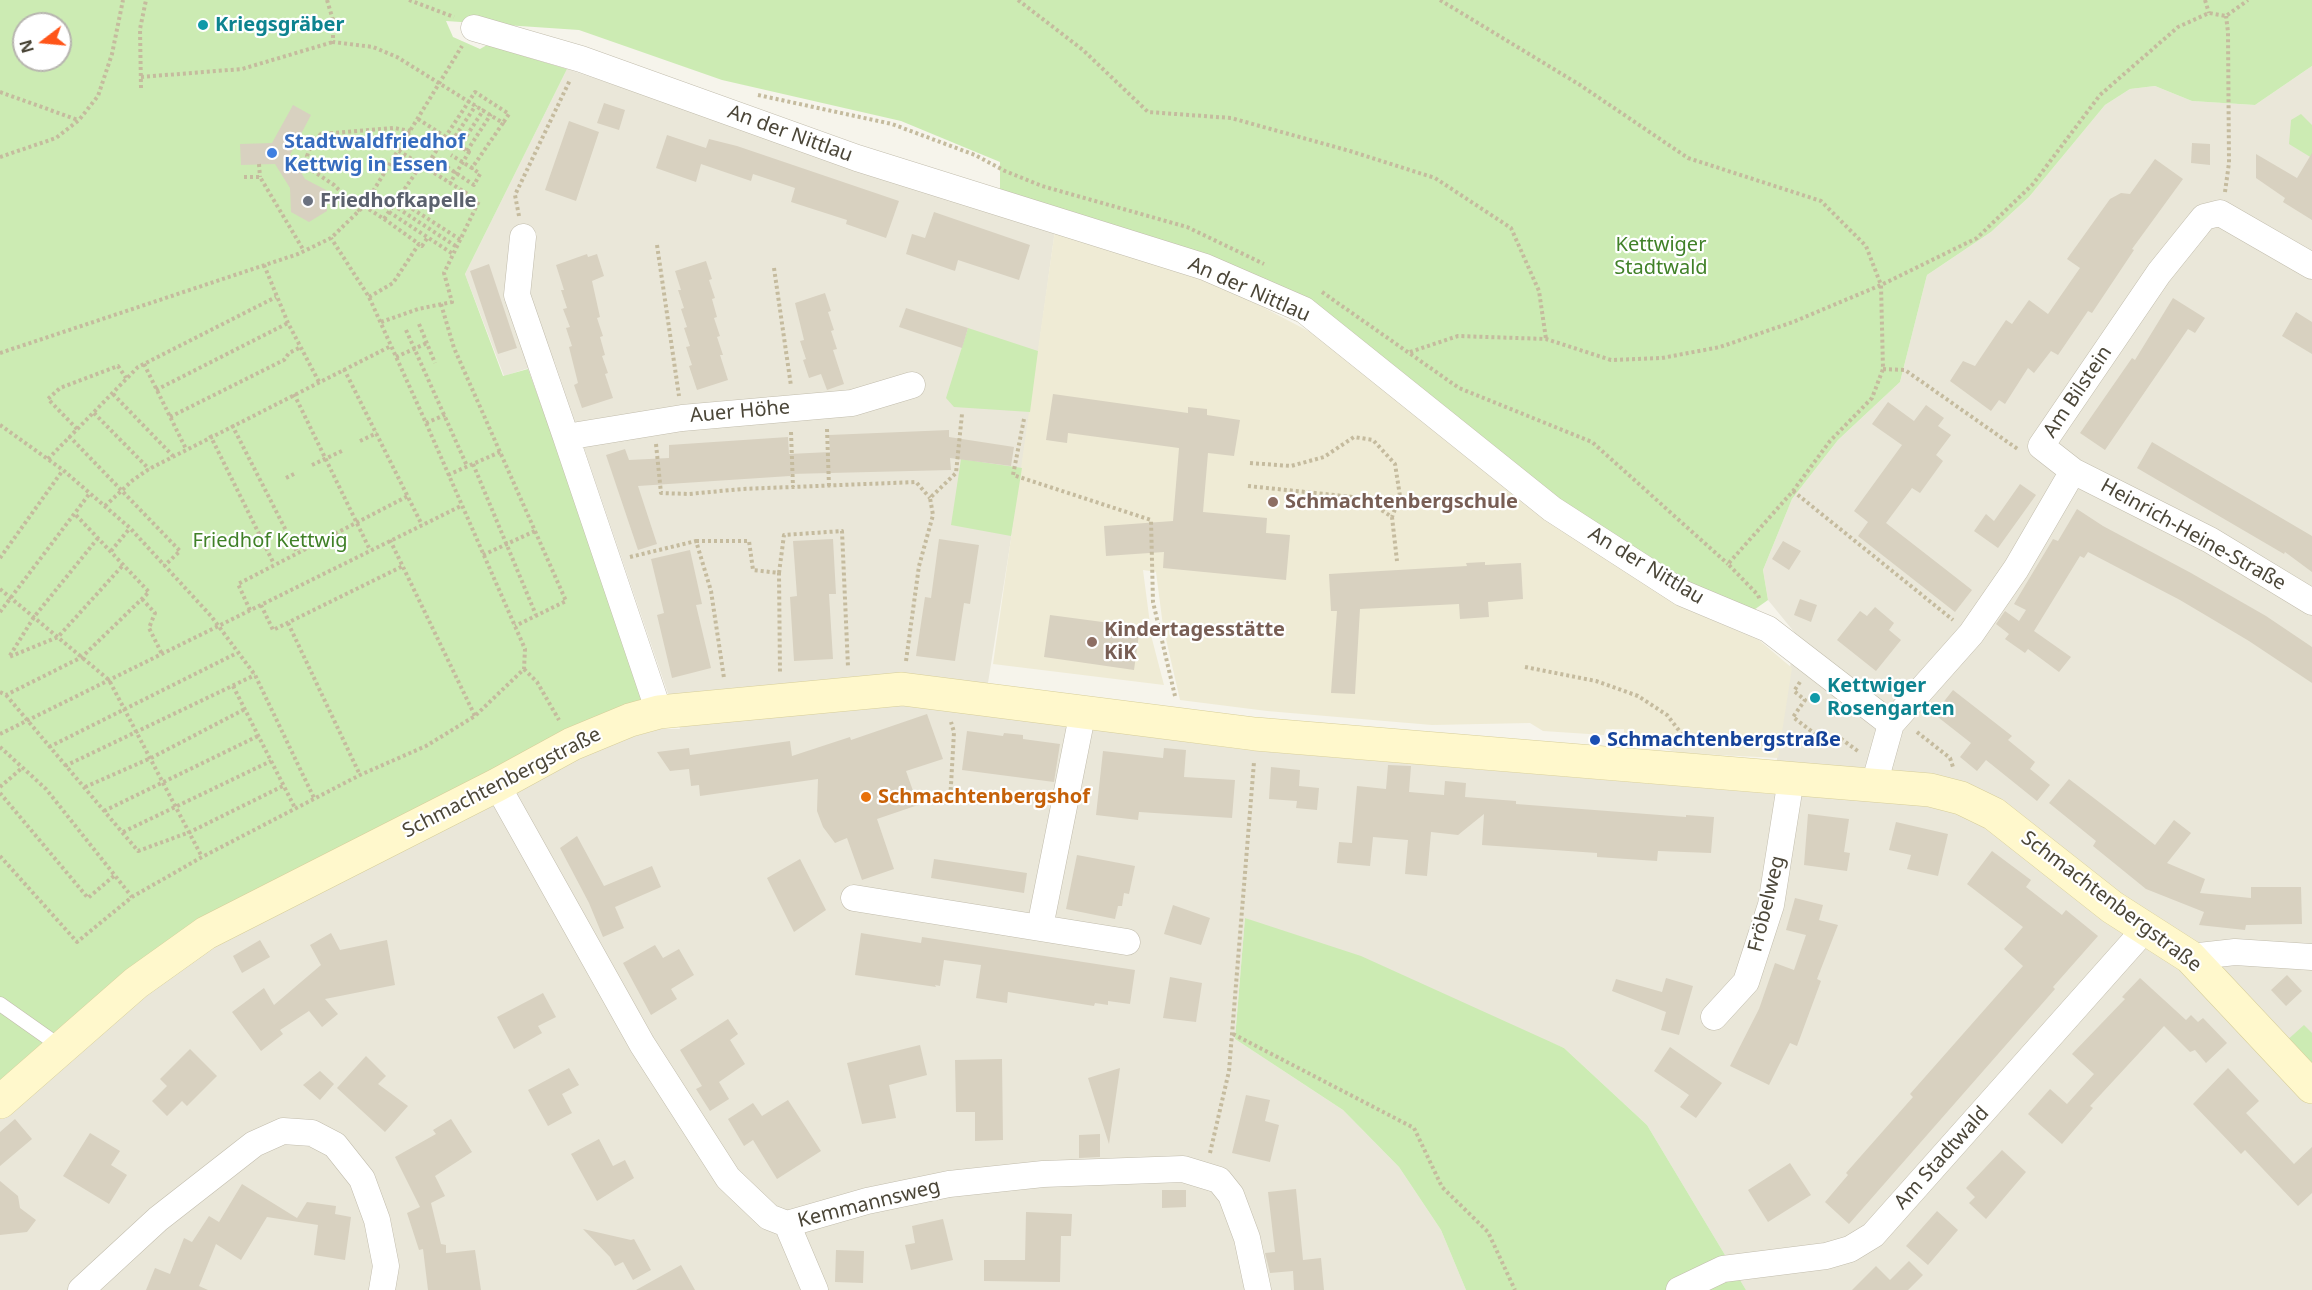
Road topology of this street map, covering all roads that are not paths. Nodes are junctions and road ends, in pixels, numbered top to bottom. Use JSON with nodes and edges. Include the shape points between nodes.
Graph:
{"nodes":[{"id":1,"x":474,"y":28,"type":"road end"},
{"id":2,"x":523,"y":237,"type":"road end"},
{"id":3,"x":2312,"y":266,"type":"edge"},
{"id":4,"x":912,"y":385,"type":"dead end"},
{"id":5,"x":566,"y":437,"type":"junction"},
{"id":6,"x":2073,"y":471,"type":"junction"},
{"id":7,"x":2312,"y":602,"type":"edge"},
{"id":8,"x":1083,"y":711,"type":"junction"},
{"id":9,"x":659,"y":712,"type":"junction"},
{"id":10,"x":1890,"y":724,"type":"junction"},
{"id":11,"x":1791,"y":779,"type":"junction"},
{"id":12,"x":497,"y":785,"type":"junction"},
{"id":13,"x":1874,"y":785,"type":"junction"},
{"id":14,"x":854,"y":898,"type":"dead end"},
{"id":15,"x":1040,"y":927,"type":"junction"},
{"id":16,"x":2147,"y":927,"type":"junction"},
{"id":17,"x":1127,"y":942,"type":"dead end"},
{"id":18,"x":2310,"y":956,"type":"edge"},
{"id":19,"x":2190,"y":957,"type":"junction"},
{"id":20,"x":0,"y":1004,"type":"edge"},
{"id":21,"x":1714,"y":1017,"type":"dead end"},
{"id":22,"x":61,"y":1047,"type":"junction"},
{"id":23,"x":2312,"y":1087,"type":"edge"},
{"id":24,"x":0,"y":1102,"type":"edge"},
{"id":25,"x":787,"y":1224,"type":"junction"},
{"id":26,"x":81,"y":1290,"type":"edge"},
{"id":27,"x":382,"y":1290,"type":"edge"},
{"id":28,"x":815,"y":1290,"type":"edge"},
{"id":29,"x":1258,"y":1290,"type":"edge"},
{"id":30,"x":1679,"y":1290,"type":"edge"}],
"edges":[{"from":1,"to":10,"type":"street","name":"An der Nittlau","via":[[580,59],[857,158],[1205,267],[1304,310],[1552,509],[1682,593],[1768,629]]},
{"from":2,"to":5,"type":"street","via":[[517,295]]},
{"from":3,"to":6,"type":"street","name":"Am Bilstein","via":[[2220,213],[2204,217],[2159,273],[2041,446]]},
{"from":4,"to":5,"type":"street","name":"Auer Höhe","via":[[852,403],[682,418]]},
{"from":5,"to":9,"type":"street"},
{"from":6,"to":7,"type":"street","name":"Heinrich-Heine-Straße","via":[[2210,540]]},
{"from":6,"to":10,"type":"street","via":[[2016,569],[1971,634]]},
{"from":8,"to":9,"type":"street","name":"Schmachtenbergstraße","via":[[902,689]]},
{"from":8,"to":11,"type":"street","name":"Schmachtenbergstraße","via":[[1256,734]]},
{"from":8,"to":15,"type":"street"},
{"from":9,"to":12,"type":"street","name":"Schmachtenbergstraße","via":[[572,744]]},
{"from":10,"to":13,"type":"street"},
{"from":11,"to":13,"type":"street","name":"Schmachtenbergstraße"},
{"from":11,"to":21,"type":"street","name":"Fröbelweg","via":[[1771,905],[1746,982]]},
{"from":12,"to":22,"type":"street","name":"Schmachtenbergstraße","via":[[206,933],[136,983]]},
{"from":12,"to":25,"type":"street","name":"Kemmannsweg","via":[[642,1044],[728,1178],[769,1217]]},
{"from":13,"to":16,"type":"street","name":"Schmachtenbergstraße","via":[[1930,790],[1961,798],[1994,814],[2112,907]]},
{"from":14,"to":15,"type":"street"},
{"from":15,"to":17,"type":"street"},
{"from":16,"to":19,"type":"street","name":"Schmachtenbergstraße"},
{"from":16,"to":30,"type":"street","name":"Am Stadtwald","via":[[1873,1235],[1850,1249],[1826,1256],[1723,1269]]},
{"from":18,"to":19,"type":"street","via":[[2235,952]]},
{"from":19,"to":23,"type":"street","name":"Schmachtenbergstraße"},
{"from":20,"to":22,"type":"lane"},
{"from":22,"to":24,"type":"street","name":"Schmachtenbergstraße"},
{"from":25,"to":28,"type":"street"},
{"from":25,"to":29,"type":"street","name":"Kemmannsweg","via":[[867,1201],[949,1184],[1043,1174],[1183,1169],[1219,1180],[1231,1195]]},
{"from":26,"to":27,"type":"street","via":[[166,1212],[254,1144],[283,1131],[312,1132],[335,1145],[362,1179],[377,1220],[386,1266]]}]}
